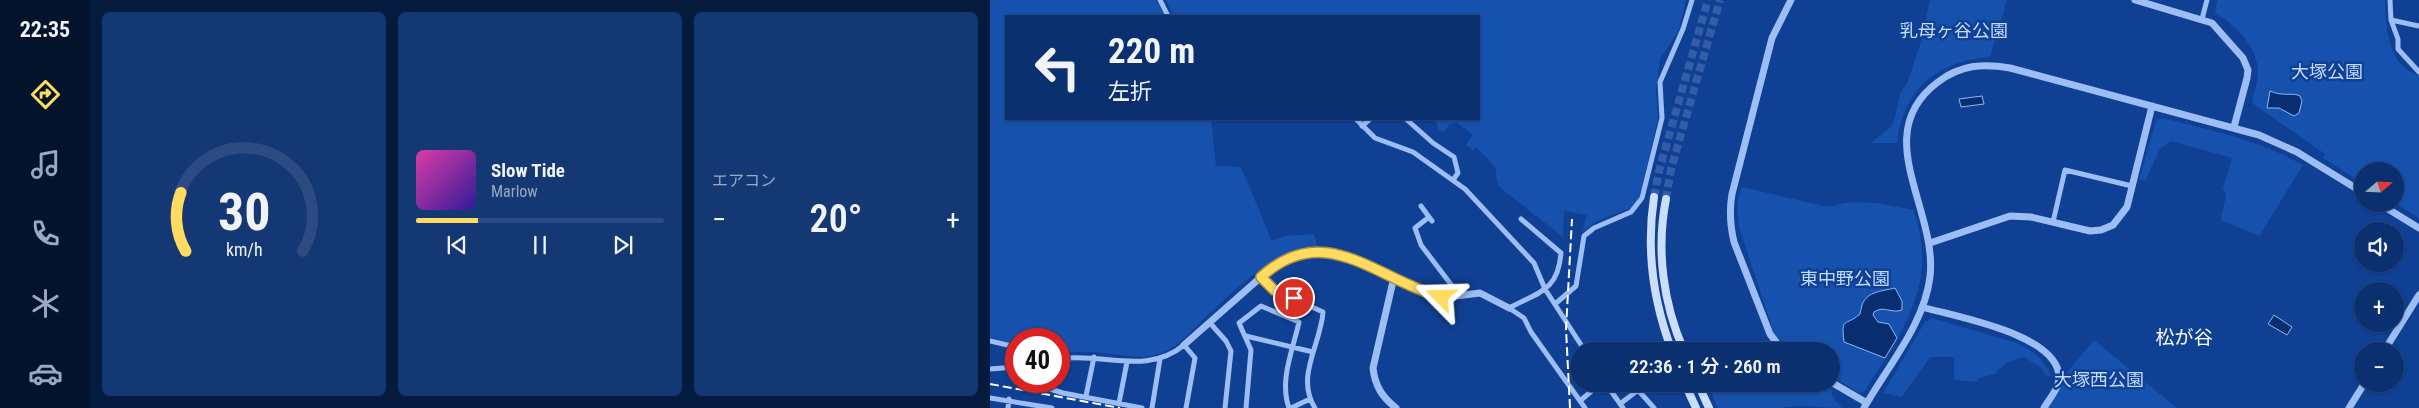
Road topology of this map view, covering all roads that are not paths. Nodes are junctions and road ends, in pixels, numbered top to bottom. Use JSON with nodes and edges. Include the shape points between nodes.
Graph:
{"nodes":[{"id":1,"x":1160,"y":0,"type":"edge"},
{"id":2,"x":1692,"y":0,"type":"edge"},
{"id":3,"x":1791,"y":0,"type":"edge"},
{"id":4,"x":2135,"y":0,"type":"edge"},
{"id":5,"x":2207,"y":0,"type":"edge"},
{"id":6,"x":2390,"y":0,"type":"edge"},
{"id":7,"x":1168,"y":15,"type":"edge"},
{"id":8,"x":2202,"y":19,"type":"junction"},
{"id":9,"x":2391,"y":20,"type":"junction"},
{"id":10,"x":2419,"y":26,"type":"edge"},
{"id":11,"x":2419,"y":72,"type":"edge"},
{"id":12,"x":2152,"y":106,"type":"junction"},
{"id":13,"x":1357,"y":120,"type":"edge"},
{"id":14,"x":1369,"y":120,"type":"edge"},
{"id":15,"x":1407,"y":120,"type":"edge"},
{"id":16,"x":1362,"y":126,"type":"junction"},
{"id":17,"x":2234,"y":127,"type":"junction"},
{"id":18,"x":1453,"y":180,"type":"junction"},
{"id":19,"x":2132,"y":186,"type":"junction"},
{"id":20,"x":2354,"y":187,"type":"edge"},
{"id":21,"x":1654,"y":197,"type":"tunnel mouth"},
{"id":22,"x":1666,"y":199,"type":"tunnel mouth"},
{"id":23,"x":1421,"y":206,"type":"dead end"},
{"id":24,"x":2393,"y":212,"type":"edge"},
{"id":25,"x":1522,"y":219,"type":"dead end"},
{"id":26,"x":2053,"y":222,"type":"junction"},
{"id":27,"x":2419,"y":228,"type":"edge"},
{"id":28,"x":1930,"y":243,"type":"junction"},
{"id":29,"x":1261,"y":277,"type":"junction"},
{"id":30,"x":1394,"y":277,"type":"junction"},
{"id":31,"x":1545,"y":289,"type":"junction"},
{"id":32,"x":1458,"y":295,"type":"junction"},
{"id":33,"x":2419,"y":295,"type":"edge"},
{"id":34,"x":1555,"y":304,"type":"junction"},
{"id":35,"x":1922,"y":307,"type":"junction"},
{"id":36,"x":1509,"y":308,"type":"junction"},
{"id":37,"x":1210,"y":323,"type":"junction"},
{"id":38,"x":1246,"y":336,"type":"junction"},
{"id":39,"x":990,"y":341,"type":"edge"},
{"id":40,"x":1579,"y":342,"type":"edge"},
{"id":41,"x":1669,"y":342,"type":"edge"},
{"id":42,"x":1681,"y":342,"type":"edge"},
{"id":43,"x":1776,"y":342,"type":"edge"},
{"id":44,"x":2390,"y":342,"type":"edge"},
{"id":45,"x":1005,"y":344,"type":"edge"},
{"id":46,"x":1184,"y":345,"type":"junction"},
{"id":47,"x":1293,"y":347,"type":"junction"},
{"id":48,"x":1313,"y":352,"type":"junction"},
{"id":49,"x":1094,"y":357,"type":"junction"},
{"id":50,"x":1070,"y":358,"type":"edge"},
{"id":51,"x":1160,"y":359,"type":"junction"},
{"id":52,"x":1126,"y":362,"type":"junction"},
{"id":53,"x":1005,"y":368,"type":"edge"},
{"id":54,"x":990,"y":369,"type":"edge"},
{"id":55,"x":1840,"y":388,"type":"edge"},
{"id":56,"x":1070,"y":392,"type":"edge"},
{"id":57,"x":1590,"y":392,"type":"edge"},
{"id":58,"x":1611,"y":392,"type":"edge"},
{"id":59,"x":1689,"y":392,"type":"edge"},
{"id":60,"x":1702,"y":392,"type":"edge"},
{"id":61,"x":2359,"y":392,"type":"edge"},
{"id":62,"x":1086,"y":396,"type":"junction"},
{"id":63,"x":990,"y":398,"type":"edge"},
{"id":64,"x":1009,"y":399,"type":"junction"},
{"id":65,"x":1310,"y":399,"type":"junction"},
{"id":66,"x":1581,"y":400,"type":"junction"},
{"id":67,"x":1119,"y":403,"type":"junction"},
{"id":68,"x":1621,"y":406,"type":"edge"},
{"id":69,"x":1865,"y":406,"type":"edge"},
{"id":70,"x":1584,"y":407,"type":"edge"},
{"id":71,"x":1008,"y":408,"type":"edge"},
{"id":72,"x":1052,"y":408,"type":"edge"},
{"id":73,"x":1142,"y":408,"type":"edge"},
{"id":74,"x":1152,"y":408,"type":"edge"},
{"id":75,"x":1186,"y":408,"type":"edge"},
{"id":76,"x":1225,"y":408,"type":"edge"},
{"id":77,"x":1246,"y":408,"type":"edge"},
{"id":78,"x":1290,"y":408,"type":"edge"},
{"id":79,"x":1315,"y":408,"type":"edge"},
{"id":80,"x":1396,"y":408,"type":"edge"},
{"id":81,"x":1654,"y":408,"type":"edge"},
{"id":82,"x":1696,"y":408,"type":"edge"},
{"id":83,"x":1709,"y":408,"type":"edge"},
{"id":84,"x":2044,"y":408,"type":"edge"},
{"id":85,"x":2349,"y":408,"type":"edge"}],
"edges":[{"from":1,"to":7,"type":"street"},
{"from":2,"to":34,"type":"street","via":[[1660,82],[1662,118],[1642,198],[1631,212],[1586,234],[1576,286]]},
{"from":3,"to":43,"type":"street","via":[[1772,38],[1730,209],[1734,242],[1770,334]]},
{"from":4,"to":8,"type":"street"},
{"from":5,"to":8,"type":"street"},
{"from":6,"to":9,"type":"street"},
{"from":8,"to":17,"type":"street","via":[[2218,28],[2246,63],[2247,78]]},
{"from":9,"to":10,"type":"street"},
{"from":9,"to":11,"type":"street","via":[[2398,49]]},
{"from":12,"to":17,"type":"street"},
{"from":12,"to":19,"type":"street"},
{"from":12,"to":28,"type":"street","via":[[2000,66],[1972,66],[1943,78],[1920,100],[1906,134],[1907,161]]},
{"from":13,"to":16,"type":"street"},
{"from":14,"to":16,"type":"street"},
{"from":15,"to":18,"type":"street","via":[[1454,157],[1458,173]]},
{"from":16,"to":18,"type":"street","via":[[1375,138],[1413,152]]},
{"from":17,"to":20,"type":"street","via":[[2291,149]]},
{"from":18,"to":31,"type":"street","via":[[1534,263]]},
{"from":19,"to":26,"type":"street","via":[[2124,212],[2107,228],[2090,231]]},
{"from":19,"to":26,"type":"street","via":[[2066,170]]},
{"from":21,"to":41,"type":"main road","via":[[1650,234],[1652,270],[1660,317]]},
{"from":22,"to":42,"type":"main road","via":[[1662,270],[1669,307]]},
{"from":23,"to":32,"type":"street","via":[[1431,219],[1415,228],[1421,245]]},
{"from":24,"to":27,"type":"street"},
{"from":25,"to":31,"type":"street","via":[[1561,253],[1560,271],[1551,286]]},
{"from":26,"to":28,"type":"street","via":[[2010,216]]},
{"from":28,"to":35,"type":"street","via":[[1930,278]]},
{"from":29,"to":30,"type":"street","via":[[1283,261],[1317,251],[1349,257]]},
{"from":29,"to":37,"type":"street"},
{"from":29,"to":48,"type":"street","via":[[1274,290],[1323,312]]},
{"from":30,"to":32,"type":"street","via":[[1441,297]]},
{"from":30,"to":80,"type":"street","via":[[1373,368],[1380,392]]},
{"from":31,"to":34,"type":"street"},
{"from":31,"to":36,"type":"street"},
{"from":32,"to":36,"type":"street","via":[[1480,293]]},
{"from":33,"to":44,"type":"street"},
{"from":34,"to":40,"type":"street"},
{"from":35,"to":69,"type":"street"},
{"from":35,"to":84,"type":"street","via":[[2021,336],[2050,357],[2058,370],[2059,380]]},
{"from":36,"to":66,"type":"street","via":[[1524,318]]},
{"from":37,"to":46,"type":"street"},
{"from":37,"to":76,"type":"street","via":[[1231,351]]},
{"from":38,"to":47,"type":"street"},
{"from":38,"to":47,"type":"street","via":[[1239,323],[1261,306],[1299,322]]},
{"from":38,"to":77,"type":"street","via":[[1252,357]]},
{"from":39,"to":45,"type":"street"},
{"from":46,"to":51,"type":"street"},
{"from":46,"to":75,"type":"street","via":[[1195,358]]},
{"from":47,"to":48,"type":"street"},
{"from":47,"to":78,"type":"street","via":[[1285,378],[1286,400]]},
{"from":48,"to":65,"type":"street","via":[[1307,383]]},
{"from":49,"to":50,"type":"street"},
{"from":49,"to":52,"type":"street"},
{"from":49,"to":62,"type":"street"},
{"from":51,"to":52,"type":"street"},
{"from":51,"to":74,"type":"street"},
{"from":52,"to":67,"type":"street"},
{"from":53,"to":54,"type":"street"},
{"from":55,"to":69,"type":"street"},
{"from":56,"to":62,"type":"street"},
{"from":57,"to":66,"type":"street"},
{"from":58,"to":68,"type":"street"},
{"from":59,"to":82,"type":"main road"},
{"from":60,"to":83,"type":"main road"},
{"from":61,"to":85,"type":"street"},
{"from":62,"to":67,"type":"street"},
{"from":63,"to":64,"type":"street"},
{"from":64,"to":71,"type":"street"},
{"from":64,"to":72,"type":"street"},
{"from":65,"to":78,"type":"street"},
{"from":65,"to":79,"type":"street"},
{"from":66,"to":70,"type":"street"},
{"from":67,"to":73,"type":"street"},
{"from":68,"to":81,"type":"street","via":[[1638,390]]}]}
